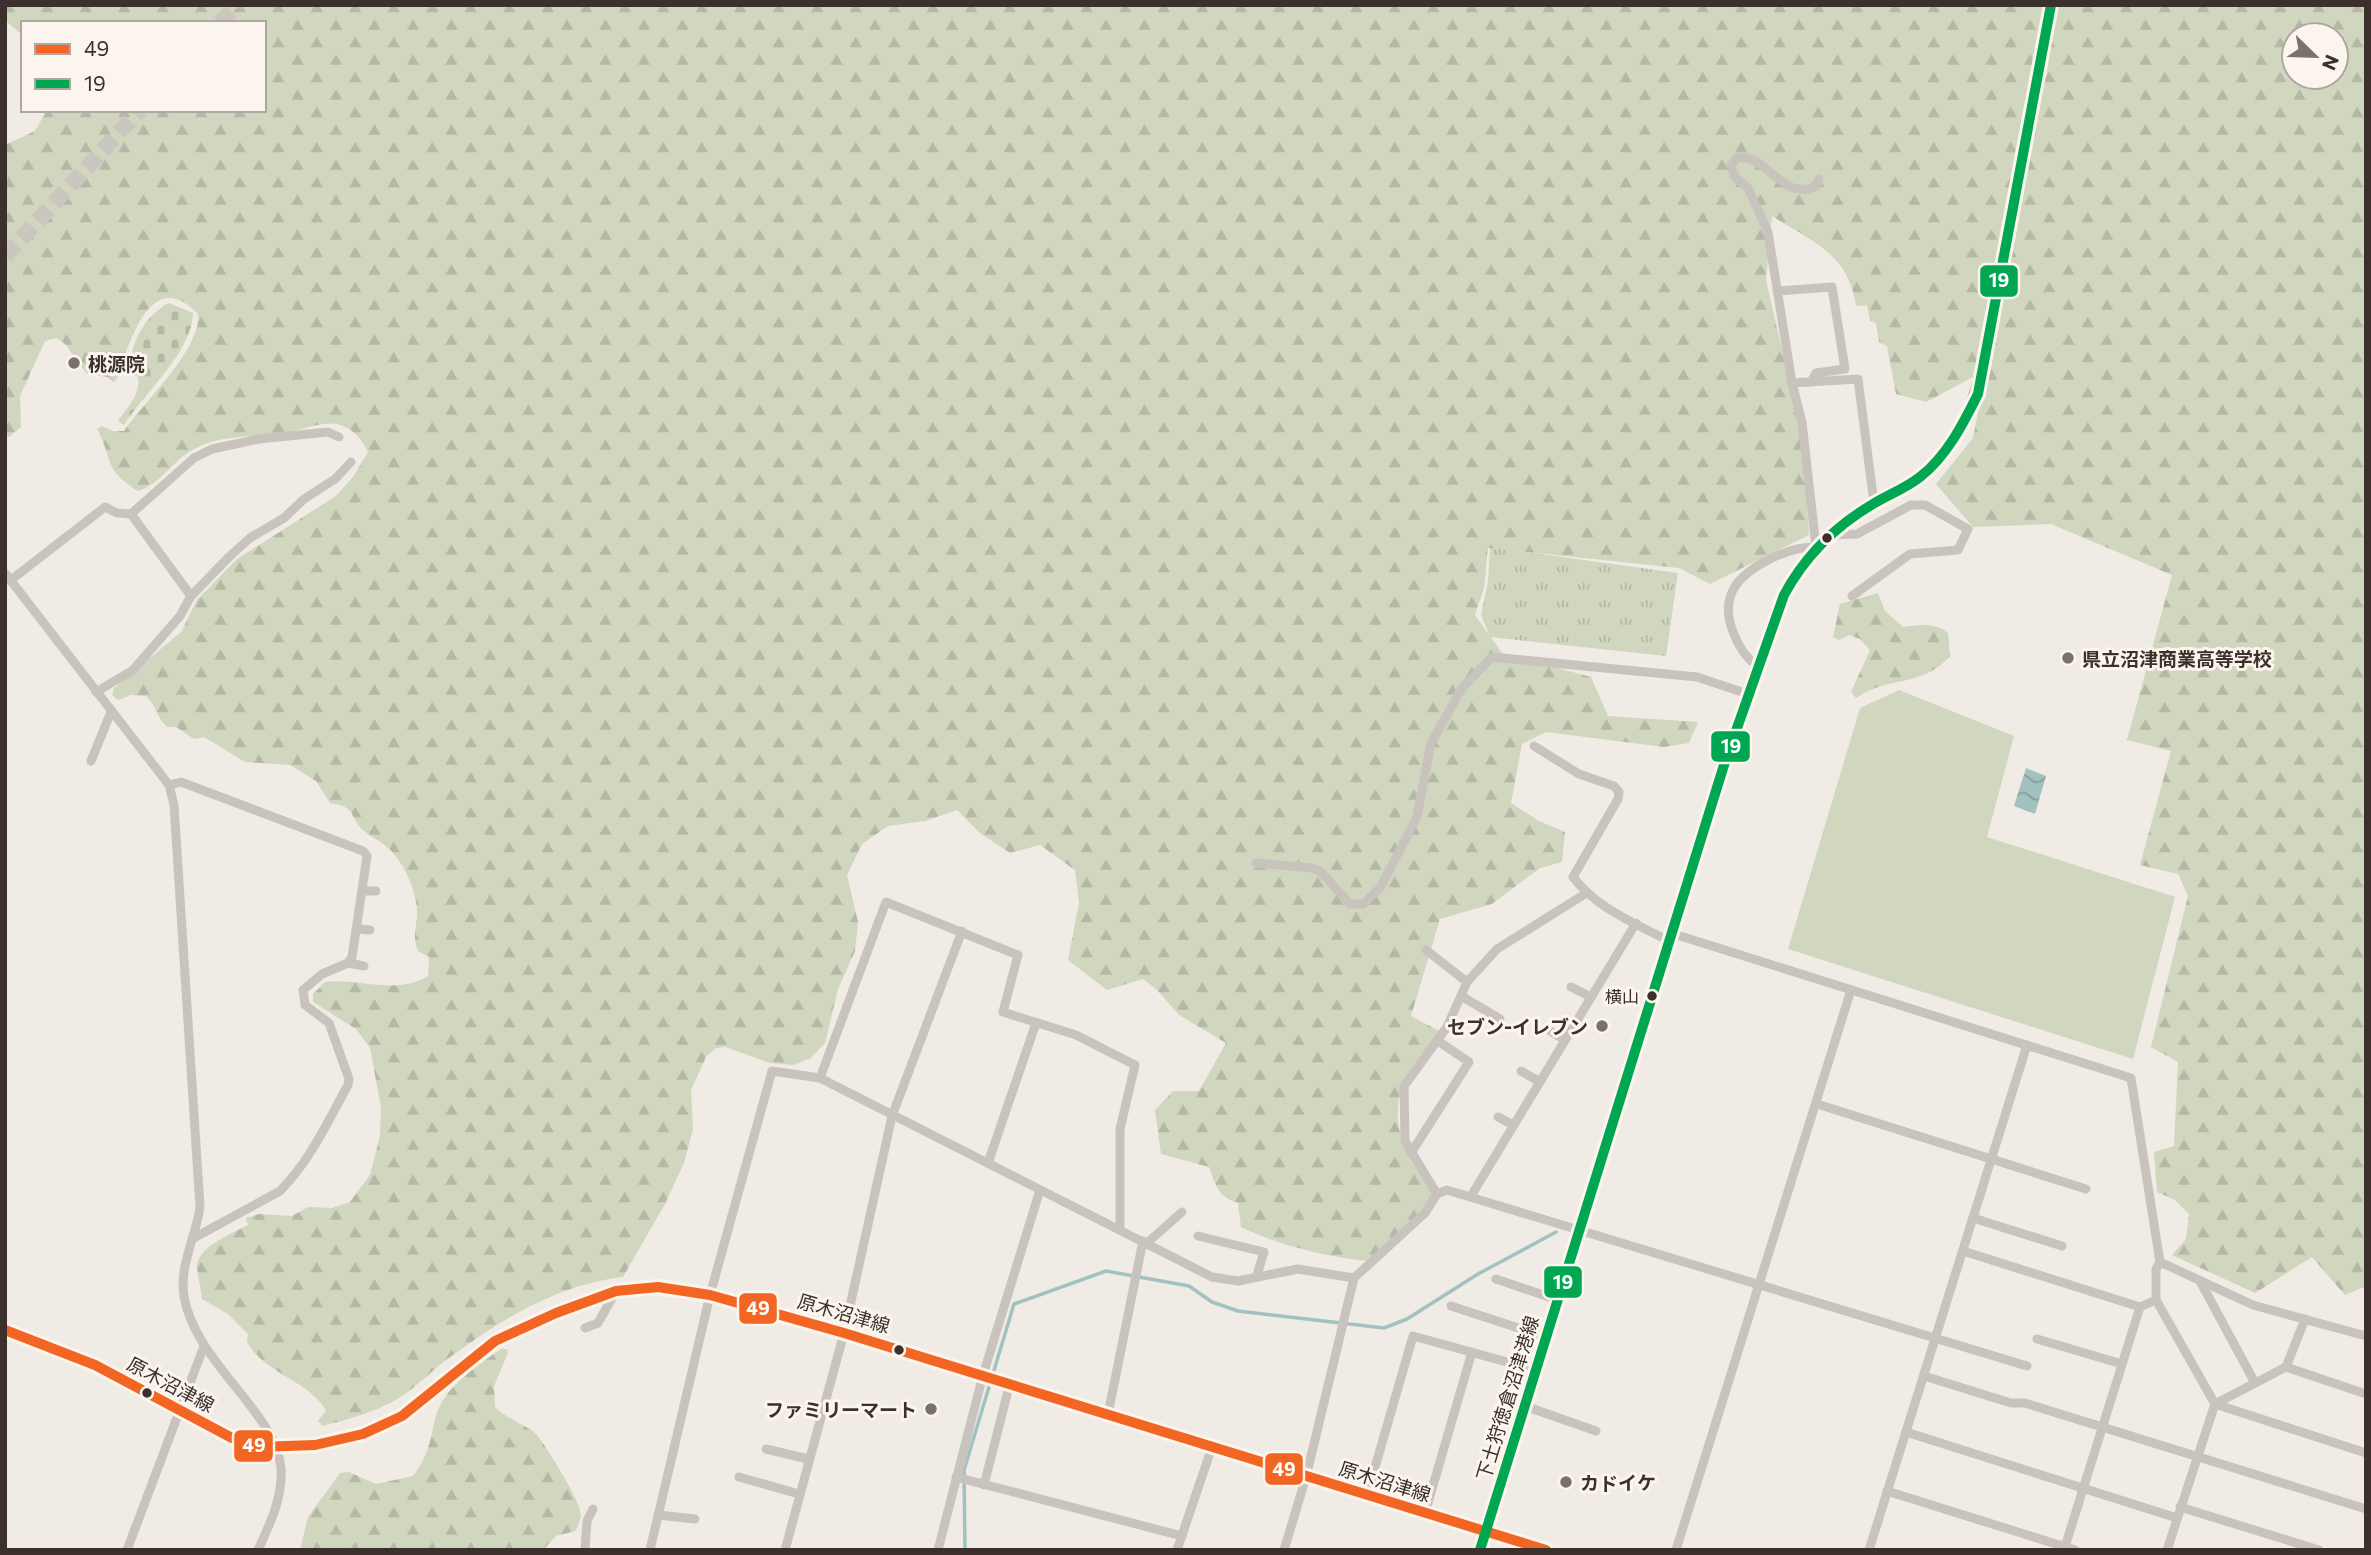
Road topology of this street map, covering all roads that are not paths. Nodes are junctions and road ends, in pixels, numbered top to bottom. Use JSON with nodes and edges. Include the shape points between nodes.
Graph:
{"nodes":[{"id":1,"x":2049,"y":6,"type":"edge"},
{"id":2,"x":2043,"y":43,"type":"tunnel mouth"},
{"id":3,"x":1819,"y":179,"type":"dead end"},
{"id":4,"x":1777,"y":291,"type":"junction"},
{"id":5,"x":1994,"y":304,"type":"tunnel mouth"},
{"id":6,"x":1811,"y":382,"type":"junction"},
{"id":7,"x":1792,"y":383,"type":"junction"},
{"id":8,"x":339,"y":437,"type":"dead end"},
{"id":9,"x":351,"y":462,"type":"dead end"},
{"id":10,"x":1874,"y":503,"type":"junction"},
{"id":11,"x":131,"y":514,"type":"junction"},
{"id":12,"x":1831,"y":535,"type":"junction"},
{"id":13,"x":1816,"y":547,"type":"junction"},
{"id":14,"x":8,"y":577,"type":"edge"},
{"id":15,"x":191,"y":596,"type":"junction"},
{"id":16,"x":1852,"y":596,"type":"dead end"},
{"id":17,"x":1758,"y":667,"type":"junction"},
{"id":18,"x":96,"y":692,"type":"junction"},
{"id":19,"x":1748,"y":694,"type":"junction"},
{"id":20,"x":111,"y":712,"type":"junction"},
{"id":21,"x":1534,"y":746,"type":"dead end"},
{"id":22,"x":91,"y":761,"type":"dead end"},
{"id":23,"x":169,"y":785,"type":"junction"},
{"id":24,"x":1256,"y":863,"type":"dead end"},
{"id":25,"x":362,"y":891,"type":"junction"},
{"id":26,"x":376,"y":891,"type":"dead end"},
{"id":27,"x":1586,"y":894,"type":"junction"},
{"id":28,"x":1636,"y":923,"type":"junction"},
{"id":29,"x":356,"y":929,"type":"junction"},
{"id":30,"x":370,"y":930,"type":"dead end"},
{"id":31,"x":962,"y":931,"type":"junction"},
{"id":32,"x":1673,"y":938,"type":"junction"},
{"id":33,"x":1426,"y":950,"type":"dead end"},
{"id":34,"x":348,"y":963,"type":"junction"},
{"id":35,"x":364,"y":966,"type":"dead end"},
{"id":36,"x":1467,"y":982,"type":"junction"},
{"id":37,"x":1571,"y":987,"type":"dead end"},
{"id":38,"x":1851,"y":990,"type":"junction"},
{"id":39,"x":1461,"y":996,"type":"junction"},
{"id":40,"x":1591,"y":997,"type":"junction"},
{"id":41,"x":1500,"y":1019,"type":"dead end"},
{"id":42,"x":1036,"y":1023,"type":"junction"},
{"id":43,"x":1547,"y":1029,"type":"dead end"},
{"id":44,"x":1565,"y":1040,"type":"junction"},
{"id":45,"x":1438,"y":1041,"type":"junction"},
{"id":46,"x":2027,"y":1045,"type":"junction"},
{"id":47,"x":1521,"y":1071,"type":"dead end"},
{"id":48,"x":820,"y":1078,"type":"junction"},
{"id":49,"x":1540,"y":1082,"type":"junction"},
{"id":50,"x":1816,"y":1104,"type":"junction"},
{"id":51,"x":892,"y":1116,"type":"junction"},
{"id":52,"x":1498,"y":1117,"type":"dead end"},
{"id":53,"x":1513,"y":1125,"type":"junction"},
{"id":54,"x":1411,"y":1153,"type":"junction"},
{"id":55,"x":1991,"y":1160,"type":"junction"},
{"id":56,"x":988,"y":1163,"type":"junction"},
{"id":57,"x":2086,"y":1189,"type":"dead end"},
{"id":58,"x":1040,"y":1190,"type":"junction"},
{"id":59,"x":1437,"y":1194,"type":"junction"},
{"id":60,"x":1471,"y":1196,"type":"junction"},
{"id":61,"x":1182,"y":1212,"type":"dead end"},
{"id":62,"x":1973,"y":1218,"type":"junction"},
{"id":63,"x":1120,"y":1229,"type":"junction"},
{"id":64,"x":1580,"y":1231,"type":"junction"},
{"id":65,"x":1198,"y":1236,"type":"dead end"},
{"id":66,"x":192,"y":1240,"type":"junction"},
{"id":67,"x":1145,"y":1242,"type":"junction"},
{"id":68,"x":2062,"y":1246,"type":"dead end"},
{"id":69,"x":1963,"y":1251,"type":"junction"},
{"id":70,"x":2160,"y":1262,"type":"junction"},
{"id":71,"x":1257,"y":1275,"type":"junction"},
{"id":72,"x":1354,"y":1278,"type":"junction"},
{"id":73,"x":1496,"y":1279,"type":"dead end"},
{"id":74,"x":2200,"y":1281,"type":"junction"},
{"id":75,"x":1759,"y":1285,"type":"junction"},
{"id":76,"x":616,"y":1291,"type":"junction"},
{"id":77,"x":710,"y":1295,"type":"junction"},
{"id":78,"x":1558,"y":1300,"type":"junction"},
{"id":79,"x":2156,"y":1300,"type":"junction"},
{"id":80,"x":1451,"y":1306,"type":"dead end"},
{"id":81,"x":2140,"y":1307,"type":"junction"},
{"id":82,"x":2305,"y":1320,"type":"junction"},
{"id":83,"x":585,"y":1328,"type":"dead end"},
{"id":84,"x":5,"y":1330,"type":"edge"},
{"id":85,"x":844,"y":1333,"type":"junction"},
{"id":86,"x":2366,"y":1336,"type":"edge"},
{"id":87,"x":1546,"y":1337,"type":"junction"},
{"id":88,"x":1935,"y":1339,"type":"junction"},
{"id":89,"x":2037,"y":1339,"type":"dead end"},
{"id":90,"x":204,"y":1346,"type":"junction"},
{"id":91,"x":1472,"y":1352,"type":"junction"},
{"id":92,"x":2122,"y":1364,"type":"junction"},
{"id":93,"x":2027,"y":1367,"type":"dead end"},
{"id":94,"x":2286,"y":1367,"type":"junction"},
{"id":95,"x":1536,"y":1370,"type":"junction"},
{"id":96,"x":984,"y":1375,"type":"junction"},
{"id":97,"x":1924,"y":1376,"type":"junction"},
{"id":98,"x":1004,"y":1382,"type":"junction"},
{"id":99,"x":2255,"y":1383,"type":"junction"},
{"id":100,"x":2366,"y":1394,"type":"edge"},
{"id":101,"x":2215,"y":1404,"type":"junction"},
{"id":102,"x":1525,"y":1406,"type":"junction"},
{"id":103,"x":179,"y":1410,"type":"junction"},
{"id":104,"x":1108,"y":1414,"type":"junction"},
{"id":105,"x":2103,"y":1426,"type":"junction"},
{"id":106,"x":1596,"y":1430,"type":"dead end"},
{"id":107,"x":1906,"y":1433,"type":"junction"},
{"id":108,"x":274,"y":1447,"type":"junction"},
{"id":109,"x":1212,"y":1447,"type":"junction"},
{"id":110,"x":766,"y":1449,"type":"dead end"},
{"id":111,"x":2366,"y":1452,"type":"edge"},
{"id":112,"x":2196,"y":1457,"type":"junction"},
{"id":113,"x":808,"y":1459,"type":"junction"},
{"id":114,"x":739,"y":1476,"type":"dead end"},
{"id":115,"x":956,"y":1477,"type":"junction"},
{"id":116,"x":1306,"y":1477,"type":"junction"},
{"id":117,"x":985,"y":1485,"type":"junction"},
{"id":118,"x":2084,"y":1488,"type":"junction"},
{"id":119,"x":1887,"y":1491,"type":"junction"},
{"id":120,"x":799,"y":1494,"type":"junction"},
{"id":121,"x":1367,"y":1495,"type":"junction"},
{"id":122,"x":2180,"y":1507,"type":"junction"},
{"id":123,"x":593,"y":1508,"type":"dead end"},
{"id":124,"x":2366,"y":1510,"type":"edge"},
{"id":125,"x":1425,"y":1513,"type":"junction"},
{"id":126,"x":658,"y":1515,"type":"junction"},
{"id":127,"x":2177,"y":1518,"type":"junction"},
{"id":128,"x":695,"y":1519,"type":"dead end"},
{"id":129,"x":1486,"y":1531,"type":"junction"},
{"id":130,"x":1182,"y":1536,"type":"junction"},
{"id":131,"x":650,"y":1549,"type":"edge"},
{"id":132,"x":2068,"y":1549,"type":"edge"},
{"id":133,"x":127,"y":1550,"type":"edge"},
{"id":134,"x":258,"y":1550,"type":"edge"},
{"id":135,"x":585,"y":1550,"type":"edge"},
{"id":136,"x":661,"y":1550,"type":"edge"},
{"id":137,"x":785,"y":1550,"type":"edge"},
{"id":138,"x":938,"y":1550,"type":"edge"},
{"id":139,"x":1177,"y":1550,"type":"edge"},
{"id":140,"x":1284,"y":1550,"type":"edge"},
{"id":141,"x":1480,"y":1550,"type":"edge"},
{"id":142,"x":1546,"y":1550,"type":"edge"},
{"id":143,"x":1676,"y":1550,"type":"edge"},
{"id":144,"x":1869,"y":1550,"type":"edge"},
{"id":145,"x":2167,"y":1550,"type":"edge"},
{"id":146,"x":2319,"y":1550,"type":"edge"}],
"edges":[{"from":1,"to":2,"type":"main road"},
{"from":3,"to":4,"type":"street","via":[[1816,186],[1797,190],[1746,156],[1736,158],[1731,167],[1748,188],[1768,232]]},
{"from":4,"to":6,"type":"street","via":[[1832,287],[1845,369],[1816,373]]},
{"from":4,"to":7,"type":"street"},
{"from":5,"to":10,"type":"main road","name":"下土狩徳倉沼津港線","via":[[1978,394],[1956,437],[1920,477]]},
{"from":6,"to":7,"type":"street"},
{"from":6,"to":10,"type":"street","via":[[1858,379]]},
{"from":7,"to":13,"type":"street","via":[[1802,422]]},
{"from":8,"to":11,"type":"street","via":[[328,432],[212,449],[194,458]]},
{"from":9,"to":15,"type":"street","via":[[284,517],[250,538]]},
{"from":10,"to":12,"type":"main road","name":"下土狩徳倉沼津港線"},
{"from":11,"to":14,"type":"street","via":[[106,506]]},
{"from":11,"to":15,"type":"street"},
{"from":12,"to":13,"type":"main road","name":"下土狩徳倉沼津港線"},
{"from":12,"to":16,"type":"street","via":[[1857,534],[1911,505],[1925,505],[1968,529],[1958,550],[1910,554]]},
{"from":13,"to":17,"type":"main road","name":"下土狩徳倉沼津港線","via":[[1784,595]]},
{"from":13,"to":17,"type":"street","via":[[1800,546],[1760,564],[1733,589],[1729,605],[1735,639]]},
{"from":14,"to":18,"type":"street"},
{"from":15,"to":18,"type":"street","via":[[180,616],[132,670]]},
{"from":17,"to":19,"type":"main road","name":"下土狩徳倉沼津港線"},
{"from":18,"to":20,"type":"street"},
{"from":19,"to":24,"type":"street","via":[[1697,677],[1492,657],[1462,688],[1431,743],[1417,817],[1380,888],[1363,904],[1350,904],[1320,871]]},
{"from":19,"to":32,"type":"main road","name":"下土狩徳倉沼津港線"},
{"from":20,"to":22,"type":"street"},
{"from":20,"to":23,"type":"street"},
{"from":21,"to":27,"type":"street","via":[[1619,792],[1573,877]]},
{"from":23,"to":25,"type":"street","via":[[181,782],[363,851]]},
{"from":23,"to":66,"type":"street","via":[[174,805],[200,1207]]},
{"from":25,"to":26,"type":"street"},
{"from":25,"to":29,"type":"street"},
{"from":27,"to":28,"type":"street"},
{"from":27,"to":36,"type":"street","via":[[1497,949]]},
{"from":28,"to":32,"type":"street"},
{"from":28,"to":40,"type":"street"},
{"from":29,"to":30,"type":"street"},
{"from":29,"to":34,"type":"street"},
{"from":31,"to":42,"type":"street","via":[[1018,955],[1003,1012]]},
{"from":31,"to":48,"type":"street","via":[[886,902]]},
{"from":31,"to":51,"type":"street"},
{"from":32,"to":38,"type":"street"},
{"from":32,"to":64,"type":"main road","name":"下土狩徳倉沼津港線"},
{"from":33,"to":36,"type":"street"},
{"from":34,"to":35,"type":"street"},
{"from":34,"to":66,"type":"street","via":[[322,974],[303,990],[305,1006],[329,1023],[349,1079],[314,1147],[280,1191]]},
{"from":36,"to":39,"type":"street"},
{"from":37,"to":40,"type":"street"},
{"from":38,"to":46,"type":"street"},
{"from":38,"to":50,"type":"street"},
{"from":39,"to":41,"type":"street"},
{"from":39,"to":45,"type":"street"},
{"from":40,"to":44,"type":"street"},
{"from":42,"to":56,"type":"street"},
{"from":42,"to":63,"type":"street","via":[[1076,1035],[1135,1065],[1120,1129]]},
{"from":43,"to":44,"type":"street"},
{"from":44,"to":49,"type":"street"},
{"from":45,"to":54,"type":"street","via":[[1404,1086],[1405,1141]]},
{"from":45,"to":54,"type":"street","via":[[1469,1062]]},
{"from":46,"to":55,"type":"street"},
{"from":46,"to":70,"type":"street","via":[[2131,1078]]},
{"from":47,"to":49,"type":"street"},
{"from":48,"to":51,"type":"street"},
{"from":48,"to":77,"type":"street","via":[[772,1071]]},
{"from":49,"to":53,"type":"street"},
{"from":50,"to":55,"type":"street"},
{"from":50,"to":75,"type":"street"},
{"from":51,"to":56,"type":"street"},
{"from":51,"to":85,"type":"street"},
{"from":52,"to":53,"type":"street"},
{"from":53,"to":60,"type":"street"},
{"from":54,"to":59,"type":"street"},
{"from":55,"to":57,"type":"street"},
{"from":55,"to":62,"type":"street"},
{"from":56,"to":58,"type":"street"},
{"from":58,"to":63,"type":"street"},
{"from":58,"to":96,"type":"street"},
{"from":59,"to":60,"type":"street","via":[[1447,1190]]},
{"from":59,"to":72,"type":"street","via":[[1425,1213]]},
{"from":60,"to":64,"type":"street"},
{"from":61,"to":67,"type":"street"},
{"from":62,"to":68,"type":"street"},
{"from":62,"to":69,"type":"street"},
{"from":63,"to":67,"type":"street"},
{"from":64,"to":75,"type":"street"},
{"from":64,"to":78,"type":"main road","name":"下土狩徳倉沼津港線"},
{"from":65,"to":71,"type":"street","via":[[1265,1251]]},
{"from":66,"to":90,"type":"street","via":[[183,1277],[184,1295]]},
{"from":67,"to":71,"type":"street","via":[[1212,1277],[1238,1281]]},
{"from":67,"to":104,"type":"street"},
{"from":69,"to":81,"type":"street"},
{"from":69,"to":88,"type":"street"},
{"from":70,"to":74,"type":"street"},
{"from":70,"to":79,"type":"street"},
{"from":71,"to":72,"type":"street","via":[[1298,1269]]},
{"from":72,"to":116,"type":"street"},
{"from":73,"to":78,"type":"street"},
{"from":74,"to":82,"type":"street","via":[[2253,1305]]},
{"from":74,"to":99,"type":"street"},
{"from":75,"to":88,"type":"street"},
{"from":75,"to":143,"type":"street"},
{"from":76,"to":77,"type":"main road","name":"原木沼津線","via":[[658,1287]]},
{"from":76,"to":83,"type":"street","via":[[598,1323]]},
{"from":76,"to":108,"type":"main road","name":"原木沼津線","via":[[556,1312],[495,1341],[402,1416],[363,1434],[315,1445]]},
{"from":77,"to":85,"type":"main road","name":"原木沼津線"},
{"from":77,"to":126,"type":"street"},
{"from":78,"to":87,"type":"main road","name":"下土狩徳倉沼津港線"},
{"from":79,"to":81,"type":"street"},
{"from":79,"to":101,"type":"street"},
{"from":80,"to":87,"type":"street"},
{"from":81,"to":92,"type":"street"},
{"from":82,"to":86,"type":"street"},
{"from":82,"to":94,"type":"street"},
{"from":84,"to":103,"type":"main road","name":"原木沼津線","via":[[95,1365]]},
{"from":85,"to":96,"type":"main road","name":"原木沼津線"},
{"from":85,"to":113,"type":"street"},
{"from":87,"to":95,"type":"main road","name":"下土狩徳倉沼津港線"},
{"from":88,"to":93,"type":"street"},
{"from":88,"to":97,"type":"street"},
{"from":89,"to":92,"type":"street"},
{"from":90,"to":103,"type":"street"},
{"from":90,"to":108,"type":"street"},
{"from":91,"to":95,"type":"street"},
{"from":91,"to":121,"type":"street","via":[[1413,1336]]},
{"from":91,"to":125,"type":"street"},
{"from":92,"to":105,"type":"street"},
{"from":94,"to":99,"type":"street"},
{"from":94,"to":100,"type":"street"},
{"from":95,"to":102,"type":"main road","name":"下土狩徳倉沼津港線"},
{"from":96,"to":98,"type":"main road","name":"原木沼津線"},
{"from":96,"to":115,"type":"street"},
{"from":97,"to":105,"type":"street"},
{"from":97,"to":107,"type":"street"},
{"from":98,"to":104,"type":"main road","name":"原木沼津線"},
{"from":98,"to":117,"type":"street"},
{"from":99,"to":101,"type":"street"},
{"from":101,"to":111,"type":"street"},
{"from":101,"to":112,"type":"street"},
{"from":102,"to":106,"type":"street"},
{"from":102,"to":129,"type":"main road","name":"下土狩徳倉沼津港線"},
{"from":103,"to":108,"type":"main road","name":"原木沼津線","via":[[232,1438],[257,1447]]},
{"from":103,"to":133,"type":"street"},
{"from":104,"to":109,"type":"main road","name":"原木沼津線"},
{"from":105,"to":112,"type":"street"},
{"from":105,"to":118,"type":"street"},
{"from":107,"to":118,"type":"street"},
{"from":107,"to":119,"type":"street"},
{"from":108,"to":134,"type":"street","via":[[281,1470],[280,1491]]},
{"from":109,"to":116,"type":"main road","name":"原木沼津線"},
{"from":109,"to":130,"type":"street"},
{"from":110,"to":113,"type":"street"},
{"from":112,"to":122,"type":"street"},
{"from":112,"to":124,"type":"street"},
{"from":113,"to":120,"type":"street"},
{"from":114,"to":120,"type":"street"},
{"from":115,"to":117,"type":"street"},
{"from":115,"to":138,"type":"street"},
{"from":116,"to":121,"type":"main road","name":"原木沼津線"},
{"from":116,"to":140,"type":"street"},
{"from":117,"to":130,"type":"street"},
{"from":118,"to":127,"type":"street"},
{"from":118,"to":132,"type":"street"},
{"from":119,"to":132,"type":"street"},
{"from":119,"to":144,"type":"street"},
{"from":120,"to":137,"type":"street"},
{"from":121,"to":125,"type":"main road","name":"原木沼津線"},
{"from":122,"to":127,"type":"street"},
{"from":122,"to":146,"type":"street"},
{"from":123,"to":135,"type":"street"},
{"from":125,"to":129,"type":"main road","name":"原木沼津線"},
{"from":126,"to":128,"type":"street"},
{"from":126,"to":131,"type":"street"},
{"from":127,"to":145,"type":"street"},
{"from":129,"to":141,"type":"main road"},
{"from":129,"to":142,"type":"main road","name":"原木沼津線"},
{"from":130,"to":139,"type":"street"},
{"from":131,"to":136,"type":"street"}]}
